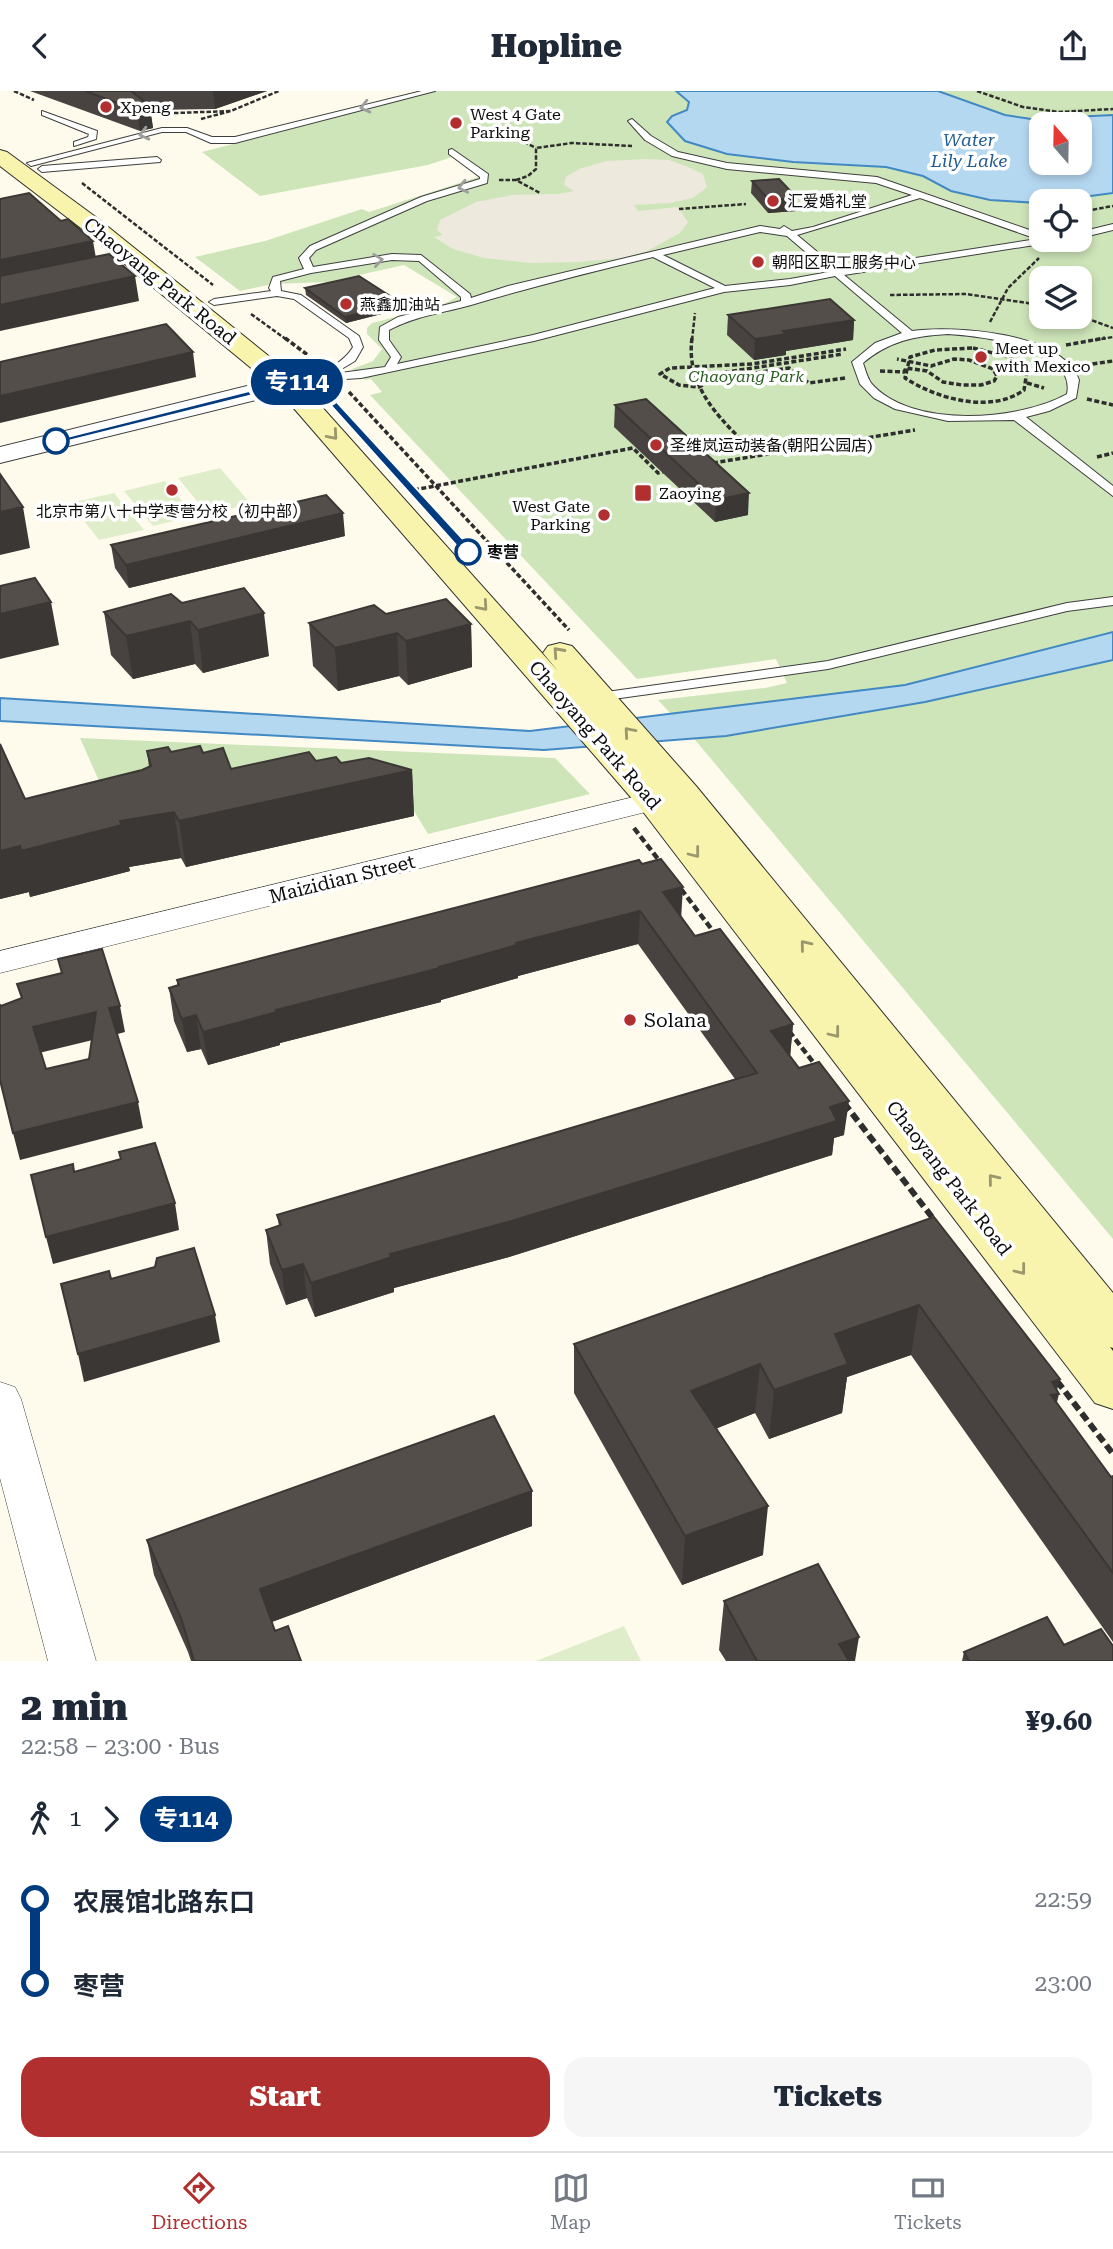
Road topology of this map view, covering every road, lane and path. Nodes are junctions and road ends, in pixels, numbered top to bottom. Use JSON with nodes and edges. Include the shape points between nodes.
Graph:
{"nodes":[{"id":1,"x":14,"y":91,"type":"edge"},
{"id":2,"x":279,"y":91,"type":"edge"},
{"id":3,"x":431,"y":91,"type":"edge"},
{"id":4,"x":977,"y":91,"type":"edge"},
{"id":5,"x":35,"y":100,"type":"dead end"},
{"id":6,"x":184,"y":104,"type":"dead end"},
{"id":7,"x":1113,"y":109,"type":"edge"},
{"id":8,"x":174,"y":111,"type":"junction"},
{"id":9,"x":231,"y":111,"type":"junction"},
{"id":10,"x":45,"y":113,"type":"dead end"},
{"id":11,"x":146,"y":114,"type":"edge"},
{"id":12,"x":632,"y":121,"type":"dead end"},
{"id":13,"x":162,"y":130,"type":"junction"},
{"id":14,"x":524,"y":142,"type":"dead end"},
{"id":15,"x":0,"y":145,"type":"edge"},
{"id":16,"x":661,"y":146,"type":"junction"},
{"id":17,"x":536,"y":148,"type":"junction"},
{"id":18,"x":452,"y":152,"type":"dead end"},
{"id":19,"x":0,"y":156,"type":"edge"},
{"id":20,"x":157,"y":160,"type":"dead end"},
{"id":21,"x":35,"y":166,"type":"junction"},
{"id":22,"x":498,"y":180,"type":"dead end"},
{"id":23,"x":516,"y":180,"type":"junction"},
{"id":24,"x":540,"y":193,"type":"dead end"},
{"id":25,"x":920,"y":195,"type":"junction"},
{"id":26,"x":746,"y":204,"type":"dead end"},
{"id":27,"x":1113,"y":206,"type":"edge"},
{"id":28,"x":679,"y":209,"type":"dead end"},
{"id":29,"x":1092,"y":210,"type":"edge"},
{"id":30,"x":776,"y":223,"type":"dead end"},
{"id":31,"x":1113,"y":227,"type":"edge"},
{"id":32,"x":1092,"y":232,"type":"edge"},
{"id":33,"x":1029,"y":233,"type":"edge"},
{"id":34,"x":790,"y":234,"type":"junction"},
{"id":35,"x":1029,"y":243,"type":"edge"},
{"id":36,"x":651,"y":253,"type":"junction"},
{"id":37,"x":1043,"y":253,"type":"dead end"},
{"id":38,"x":139,"y":264,"type":"junction"},
{"id":39,"x":310,"y":269,"type":"junction"},
{"id":40,"x":111,"y":271,"type":"edge"},
{"id":41,"x":836,"y":273,"type":"junction"},
{"id":42,"x":724,"y":289,"type":"junction"},
{"id":43,"x":277,"y":293,"type":"junction"},
{"id":44,"x":865,"y":297,"type":"junction"},
{"id":45,"x":1002,"y":297,"type":"junction"},
{"id":46,"x":691,"y":298,"type":"junction"},
{"id":47,"x":214,"y":303,"type":"junction"},
{"id":48,"x":466,"y":303,"type":"junction"},
{"id":49,"x":1029,"y":303,"type":"edge"},
{"id":50,"x":1092,"y":320,"type":"edge"},
{"id":51,"x":1113,"y":328,"type":"edge"},
{"id":52,"x":908,"y":333,"type":"junction"},
{"id":53,"x":984,"y":333,"type":"junction"},
{"id":54,"x":874,"y":347,"type":"junction"},
{"id":55,"x":891,"y":357,"type":"dead end"},
{"id":56,"x":908,"y":361,"type":"junction"},
{"id":57,"x":693,"y":365,"type":"junction"},
{"id":58,"x":906,"y":368,"type":"junction"},
{"id":59,"x":389,"y":369,"type":"junction"},
{"id":60,"x":859,"y":376,"type":"junction"},
{"id":61,"x":695,"y":377,"type":"junction"},
{"id":62,"x":299,"y":381,"type":"junction"},
{"id":63,"x":699,"y":387,"type":"junction"},
{"id":64,"x":1072,"y":396,"type":"junction"},
{"id":65,"x":1113,"y":405,"type":"edge"},
{"id":66,"x":1017,"y":416,"type":"junction"},
{"id":67,"x":919,"y":429,"type":"dead end"},
{"id":68,"x":0,"y":455,"type":"edge"},
{"id":69,"x":758,"y":456,"type":"junction"},
{"id":70,"x":705,"y":465,"type":"edge"},
{"id":71,"x":668,"y":471,"type":"edge"},
{"id":72,"x":413,"y":491,"type":"junction"},
{"id":73,"x":1113,"y":492,"type":"edge"},
{"id":74,"x":1113,"y":601,"type":"edge"},
{"id":75,"x":591,"y":702,"type":"junction"},
{"id":76,"x":647,"y":786,"type":"junction"},
{"id":77,"x":663,"y":866,"type":"edge"},
{"id":78,"x":680,"y":888,"type":"edge"},
{"id":79,"x":723,"y":944,"type":"edge"},
{"id":80,"x":0,"y":962,"type":"edge"},
{"id":81,"x":782,"y":1021,"type":"edge"},
{"id":82,"x":824,"y":1077,"type":"edge"},
{"id":83,"x":841,"y":1099,"type":"edge"},
{"id":84,"x":943,"y":1232,"type":"edge"},
{"id":85,"x":1113,"y":1328,"type":"edge"},
{"id":86,"x":1054,"y":1377,"type":"edge"},
{"id":87,"x":1113,"y":1388,"type":"edge"},
{"id":88,"x":1,"y":1404,"type":"edge"},
{"id":89,"x":1113,"y":1454,"type":"edge"},
{"id":90,"x":72,"y":1661,"type":"edge"}],
"edges":[{"from":1,"to":5,"type":"path"},
{"from":2,"to":9,"type":"path"},
{"from":3,"to":13,"type":"lane","one_way":true,"via":[[235,140]]},
{"from":4,"to":7,"type":"path","via":[[1023,107],[1059,112]]},
{"from":6,"to":8,"type":"path"},
{"from":8,"to":9,"type":"path"},
{"from":8,"to":11,"type":"path"},
{"from":9,"to":13,"type":"path"},
{"from":10,"to":21,"type":"lane","via":[[94,133],[92,139],[51,152]]},
{"from":12,"to":16,"type":"lane"},
{"from":13,"to":21,"type":"lane","one_way":true},
{"from":14,"to":17,"type":"path"},
{"from":15,"to":21,"type":"main road","name":"Chaoyang Park Road"},
{"from":16,"to":17,"type":"path","via":[[565,142]]},
{"from":16,"to":25,"type":"lane","via":[[675,154],[727,166],[877,180]]},
{"from":17,"to":23,"type":"path","via":[[536,169]]},
{"from":18,"to":39,"type":"lane","one_way":true,"via":[[478,169],[484,181],[424,199],[313,249],[304,258]]},
{"from":19,"to":38,"type":"main road","name":"Chaoyang Park Road"},
{"from":20,"to":21,"type":"lane"},
{"from":21,"to":47,"type":"main road","name":"Chaoyang Park Road"},
{"from":22,"to":23,"type":"path"},
{"from":23,"to":24,"type":"path"},
{"from":25,"to":33,"type":"lane"},
{"from":25,"to":34,"type":"lane"},
{"from":26,"to":28,"type":"path"},
{"from":27,"to":29,"type":"path"},
{"from":30,"to":34,"type":"lane"},
{"from":31,"to":32,"type":"lane"},
{"from":34,"to":36,"type":"lane","via":[[760,229]]},
{"from":34,"to":41,"type":"lane"},
{"from":35,"to":41,"type":"lane"},
{"from":36,"to":42,"type":"lane"},
{"from":36,"to":48,"type":"lane"},
{"from":37,"to":45,"type":"path"},
{"from":38,"to":40,"type":"street"},
{"from":38,"to":62,"type":"main road","name":"Chaoyang Park Road"},
{"from":39,"to":43,"type":"lane","via":[[276,279]]},
{"from":39,"to":48,"type":"lane","one_way":true,"via":[[392,257],[421,258],[462,291]]},
{"from":41,"to":42,"type":"lane"},
{"from":41,"to":44,"type":"lane"},
{"from":42,"to":46,"type":"lane"},
{"from":43,"to":47,"type":"lane"},
{"from":43,"to":62,"type":"lane","via":[[297,297],[354,337],[358,347],[351,359],[330,372]]},
{"from":44,"to":45,"type":"path","via":[[947,293]]},
{"from":44,"to":52,"type":"lane"},
{"from":45,"to":49,"type":"path"},
{"from":45,"to":53,"type":"path"},
{"from":46,"to":57,"type":"path","via":[[696,316]]},
{"from":46,"to":59,"type":"lane"},
{"from":47,"to":62,"type":"main road","name":"Chaoyang Park Road"},
{"from":48,"to":59,"type":"lane","via":[[402,319],[384,329],[384,340],[396,357]]},
{"from":50,"to":51,"type":"path"},
{"from":52,"to":53,"type":"lane"},
{"from":52,"to":54,"type":"lane"},
{"from":53,"to":64,"type":"lane","via":[[1040,349],[1068,368],[1074,380]]},
{"from":54,"to":57,"type":"path","via":[[752,364]]},
{"from":54,"to":60,"type":"lane","via":[[857,362]]},
{"from":54,"to":61,"type":"path"},
{"from":55,"to":56,"type":"path"},
{"from":56,"to":58,"type":"path"},
{"from":56,"to":58,"type":"path","via":[[931,366],[969,360],[993,369],[997,376],[981,385],[962,385]]},
{"from":56,"to":58,"type":"path","via":[[935,350],[973,348],[1009,357],[1027,371],[1027,383],[1022,391],[997,400],[968,401],[918,389],[905,378]]},
{"from":57,"to":61,"type":"path"},
{"from":57,"to":63,"type":"path","via":[[660,374],[679,385]]},
{"from":58,"to":60,"type":"path","via":[[904,372],[868,370],[867,376]]},
{"from":59,"to":62,"type":"lane"},
{"from":60,"to":63,"type":"path","via":[[809,383],[789,367],[714,379]]},
{"from":60,"to":66,"type":"lane","via":[[895,405],[933,416],[971,420]]},
{"from":61,"to":63,"type":"path"},
{"from":62,"to":68,"type":"street"},
{"from":62,"to":72,"type":"main road","name":"Chaoyang Park Road"},
{"from":62,"to":75,"type":"main road","name":"Chaoyang Park Road","one_way":true},
{"from":63,"to":69,"type":"path","via":[[706,403]]},
{"from":64,"to":65,"type":"path"},
{"from":64,"to":66,"type":"lane","via":[[1054,407]]},
{"from":66,"to":73,"type":"lane"},
{"from":67,"to":69,"type":"path"},
{"from":69,"to":70,"type":"path"},
{"from":71,"to":72,"type":"path","via":[[658,473],[633,448]]},
{"from":75,"to":72,"type":"main road","name":"Chaoyang Park Road","one_way":true},
{"from":74,"to":75,"type":"lane","via":[[1067,607],[828,665]]},
{"from":75,"to":76,"type":"main road","name":"Chaoyang Park Road"},
{"from":76,"to":77,"type":"path","name":"Chaoyang Park Road"},
{"from":76,"to":80,"type":"street","name":"Maizidian Street"},
{"from":85,"to":76,"type":"main road","name":"Chaoyang Park Road","one_way":true},
{"from":76,"to":87,"type":"main road","name":"Chaoyang Park Road","one_way":true},
{"from":78,"to":79,"type":"path"},
{"from":81,"to":82,"type":"path"},
{"from":83,"to":84,"type":"path","name":"Chaoyang Park Road"},
{"from":86,"to":89,"type":"path"},
{"from":88,"to":90,"type":"street"}]}
